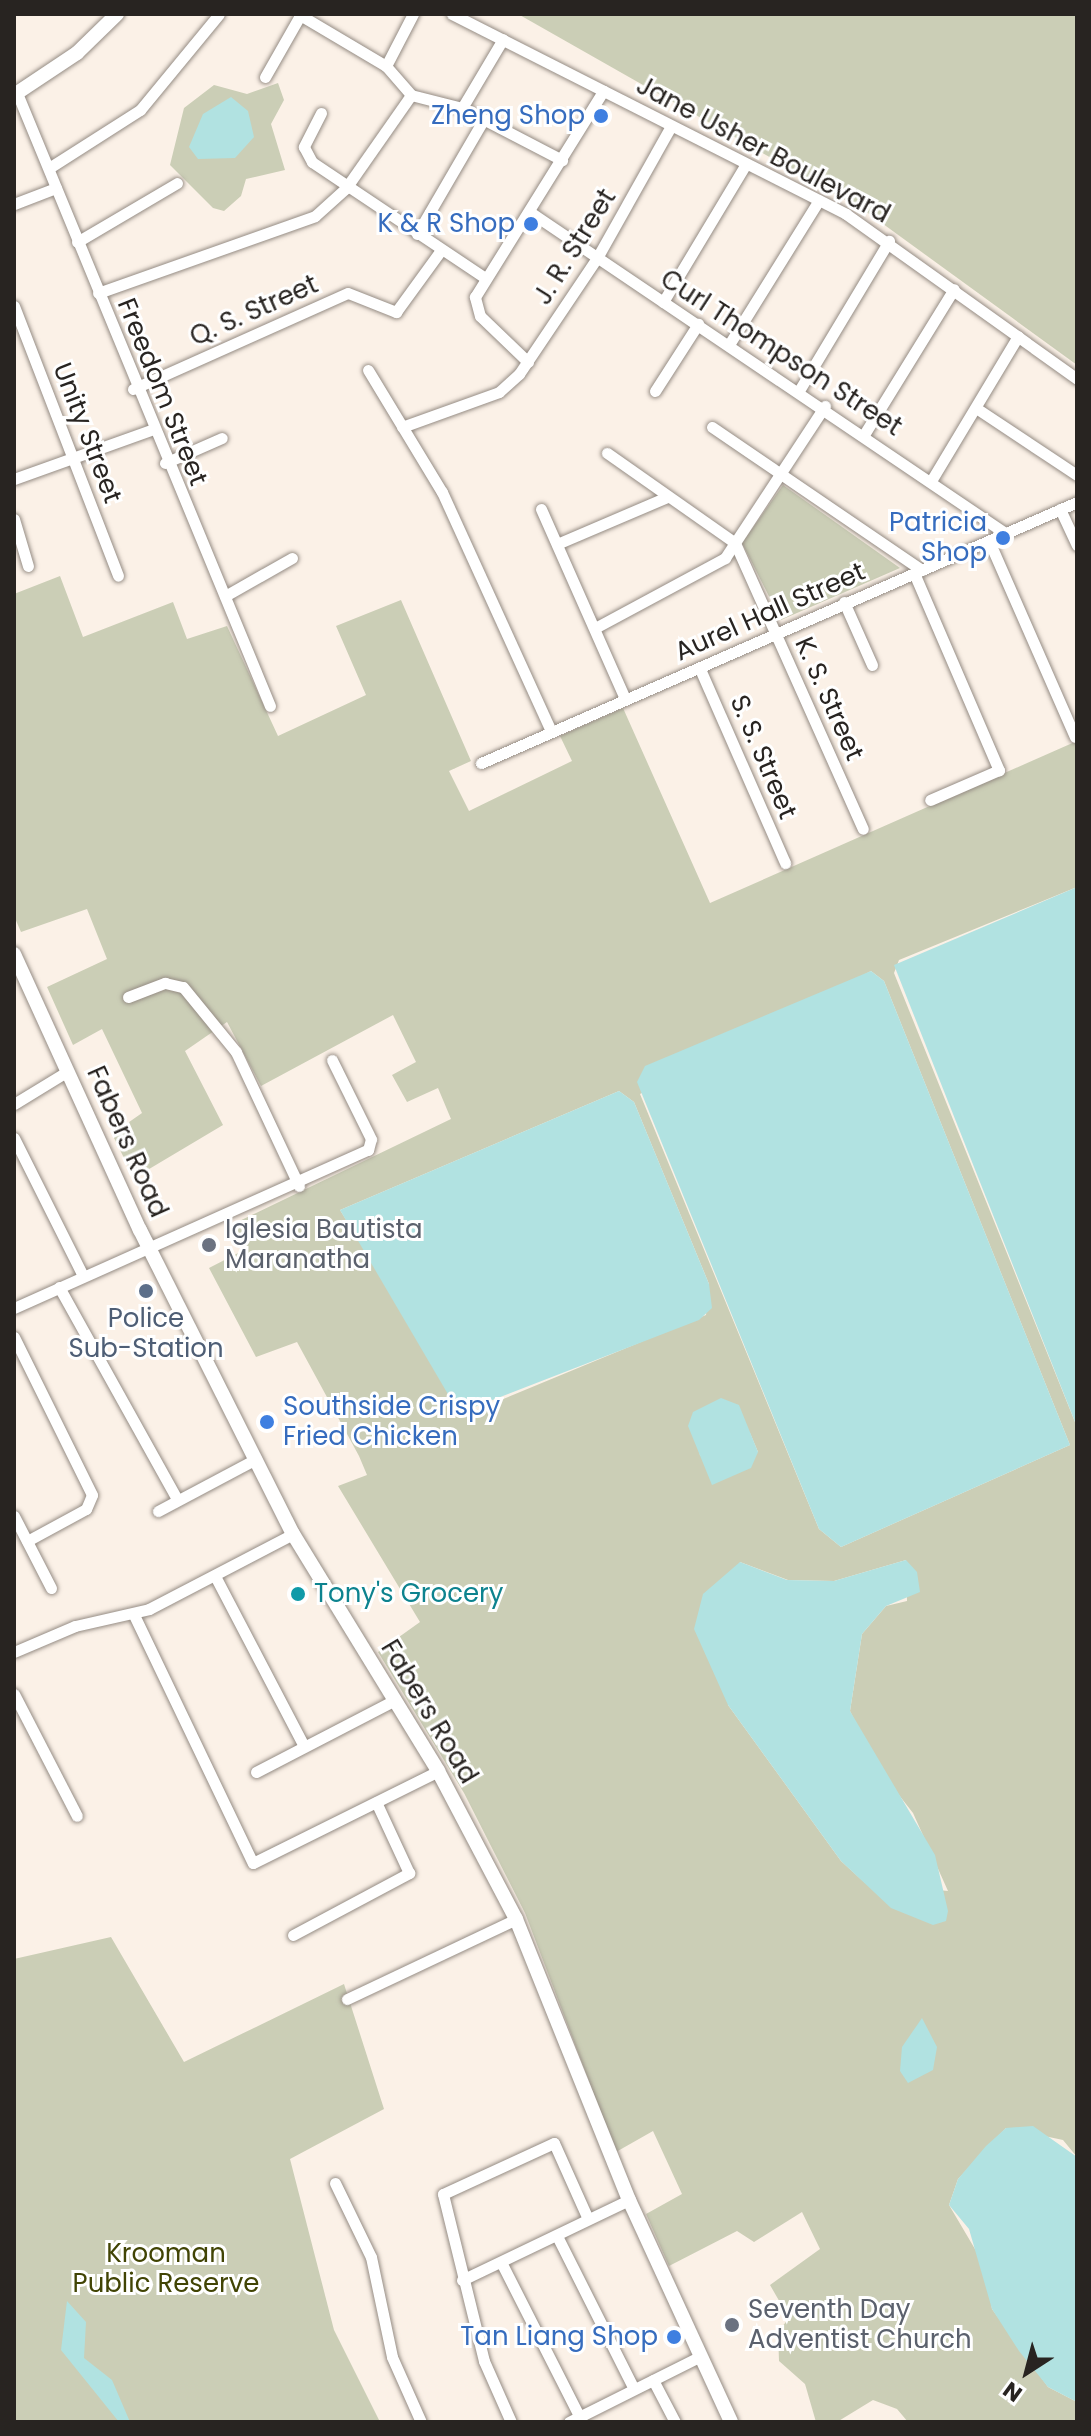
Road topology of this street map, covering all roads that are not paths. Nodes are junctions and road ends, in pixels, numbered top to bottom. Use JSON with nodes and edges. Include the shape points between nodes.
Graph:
{"nodes":[{"id":1,"x":117,"y":14,"type":"edge"},
{"id":2,"x":219,"y":14,"type":"edge"},
{"id":3,"x":300,"y":14,"type":"edge"},
{"id":4,"x":413,"y":14,"type":"edge"},
{"id":5,"x":452,"y":14,"type":"edge"},
{"id":6,"x":503,"y":39,"type":"junction"},
{"id":7,"x":386,"y":66,"type":"junction"},
{"id":8,"x":265,"y":77,"type":"dead end"},
{"id":9,"x":603,"y":91,"type":"junction"},
{"id":10,"x":16,"y":94,"type":"edge"},
{"id":11,"x":411,"y":95,"type":"junction"},
{"id":12,"x":462,"y":108,"type":"junction"},
{"id":13,"x":321,"y":113,"type":"dead end"},
{"id":14,"x":484,"y":119,"type":"junction"},
{"id":15,"x":671,"y":126,"type":"junction"},
{"id":16,"x":562,"y":160,"type":"junction"},
{"id":17,"x":746,"y":164,"type":"junction"},
{"id":18,"x":49,"y":168,"type":"junction"},
{"id":19,"x":177,"y":183,"type":"dead end"},
{"id":20,"x":56,"y":188,"type":"junction"},
{"id":21,"x":346,"y":188,"type":"junction"},
{"id":22,"x":819,"y":200,"type":"junction"},
{"id":23,"x":14,"y":204,"type":"edge"},
{"id":24,"x":530,"y":212,"type":"junction"},
{"id":25,"x":417,"y":234,"type":"junction"},
{"id":26,"x":889,"y":241,"type":"junction"},
{"id":27,"x":77,"y":242,"type":"junction"},
{"id":28,"x":441,"y":250,"type":"junction"},
{"id":29,"x":597,"y":258,"type":"junction"},
{"id":30,"x":485,"y":278,"type":"junction"},
{"id":31,"x":954,"y":289,"type":"junction"},
{"id":32,"x":98,"y":293,"type":"junction"},
{"id":33,"x":663,"y":302,"type":"junction"},
{"id":34,"x":14,"y":306,"type":"edge"},
{"id":35,"x":698,"y":324,"type":"junction"},
{"id":36,"x":1018,"y":336,"type":"junction"},
{"id":37,"x":730,"y":343,"type":"junction"},
{"id":38,"x":528,"y":362,"type":"junction"},
{"id":39,"x":368,"y":370,"type":"dead end"},
{"id":40,"x":1077,"y":379,"type":"edge"},
{"id":41,"x":133,"y":389,"type":"junction"},
{"id":42,"x":800,"y":389,"type":"junction"},
{"id":43,"x":655,"y":391,"type":"dead end"},
{"id":44,"x":825,"y":406,"type":"junction"},
{"id":45,"x":976,"y":408,"type":"junction"},
{"id":46,"x":402,"y":427,"type":"junction"},
{"id":47,"x":712,"y":427,"type":"dead end"},
{"id":48,"x":151,"y":430,"type":"junction"},
{"id":49,"x":865,"y":433,"type":"junction"},
{"id":50,"x":222,"y":438,"type":"dead end"},
{"id":51,"x":607,"y":453,"type":"dead end"},
{"id":52,"x":75,"y":460,"type":"junction"},
{"id":53,"x":165,"y":463,"type":"junction"},
{"id":54,"x":1077,"y":475,"type":"edge"},
{"id":55,"x":779,"y":476,"type":"junction"},
{"id":56,"x":14,"y":479,"type":"edge"},
{"id":57,"x":931,"y":481,"type":"junction"},
{"id":58,"x":667,"y":497,"type":"junction"},
{"id":59,"x":1077,"y":502,"type":"edge"},
{"id":60,"x":541,"y":509,"type":"dead end"},
{"id":61,"x":1060,"y":509,"type":"junction"},
{"id":62,"x":14,"y":519,"type":"edge"},
{"id":63,"x":1005,"y":533,"type":"junction"},
{"id":64,"x":989,"y":541,"type":"junction"},
{"id":65,"x":735,"y":543,"type":"junction"},
{"id":66,"x":557,"y":544,"type":"junction"},
{"id":67,"x":1077,"y":545,"type":"edge"},
{"id":68,"x":292,"y":558,"type":"dead end"},
{"id":69,"x":28,"y":566,"type":"dead end"},
{"id":70,"x":918,"y":571,"type":"junction"},
{"id":71,"x":118,"y":576,"type":"dead end"},
{"id":72,"x":225,"y":596,"type":"junction"},
{"id":73,"x":844,"y":602,"type":"junction"},
{"id":74,"x":595,"y":628,"type":"junction"},
{"id":75,"x":774,"y":632,"type":"junction"},
{"id":76,"x":872,"y":665,"type":"dead end"},
{"id":77,"x":700,"y":669,"type":"junction"},
{"id":78,"x":625,"y":699,"type":"junction"},
{"id":79,"x":270,"y":706,"type":"dead end"},
{"id":80,"x":551,"y":731,"type":"junction"},
{"id":81,"x":1075,"y":737,"type":"dead end"},
{"id":82,"x":481,"y":763,"type":"dead end"},
{"id":83,"x":930,"y":800,"type":"dead end"},
{"id":84,"x":863,"y":829,"type":"dead end"},
{"id":85,"x":785,"y":863,"type":"dead end"},
{"id":86,"x":14,"y":954,"type":"edge"},
{"id":87,"x":128,"y":997,"type":"dead end"},
{"id":88,"x":332,"y":1060,"type":"dead end"},
{"id":89,"x":68,"y":1071,"type":"junction"},
{"id":90,"x":14,"y":1104,"type":"edge"},
{"id":91,"x":14,"y":1138,"type":"edge"},
{"id":92,"x":299,"y":1186,"type":"junction"},
{"id":93,"x":148,"y":1246,"type":"junction"},
{"id":94,"x":83,"y":1276,"type":"junction"},
{"id":95,"x":59,"y":1287,"type":"junction"},
{"id":96,"x":14,"y":1308,"type":"edge"},
{"id":97,"x":14,"y":1337,"type":"edge"},
{"id":98,"x":256,"y":1459,"type":"junction"},
{"id":99,"x":177,"y":1499,"type":"junction"},
{"id":100,"x":158,"y":1511,"type":"dead end"},
{"id":101,"x":14,"y":1516,"type":"edge"},
{"id":102,"x":293,"y":1534,"type":"junction"},
{"id":103,"x":27,"y":1541,"type":"junction"},
{"id":104,"x":215,"y":1576,"type":"junction"},
{"id":105,"x":51,"y":1588,"type":"dead end"},
{"id":106,"x":134,"y":1615,"type":"junction"},
{"id":107,"x":14,"y":1652,"type":"edge"},
{"id":108,"x":14,"y":1694,"type":"edge"},
{"id":109,"x":395,"y":1700,"type":"junction"},
{"id":110,"x":304,"y":1746,"type":"junction"},
{"id":111,"x":438,"y":1771,"type":"junction"},
{"id":112,"x":256,"y":1772,"type":"dead end"},
{"id":113,"x":376,"y":1802,"type":"junction"},
{"id":114,"x":77,"y":1816,"type":"dead end"},
{"id":115,"x":516,"y":1919,"type":"junction"},
{"id":116,"x":293,"y":1935,"type":"dead end"},
{"id":117,"x":347,"y":1999,"type":"dead end"},
{"id":118,"x":335,"y":2183,"type":"dead end"},
{"id":119,"x":629,"y":2200,"type":"junction"},
{"id":120,"x":588,"y":2219,"type":"junction"},
{"id":121,"x":557,"y":2236,"type":"junction"},
{"id":122,"x":501,"y":2262,"type":"junction"},
{"id":123,"x":462,"y":2280,"type":"junction"},
{"id":124,"x":699,"y":2357,"type":"junction"},
{"id":125,"x":653,"y":2380,"type":"junction"},
{"id":126,"x":634,"y":2389,"type":"junction"},
{"id":127,"x":576,"y":2420,"type":"edge"},
{"id":128,"x":421,"y":2422,"type":"edge"},
{"id":129,"x":511,"y":2422,"type":"edge"},
{"id":130,"x":675,"y":2422,"type":"edge"},
{"id":131,"x":731,"y":2422,"type":"edge"}],
"edges":[{"from":1,"to":10,"type":"main road","via":[[77,53]]},
{"from":2,"to":18,"type":"street","via":[[148,102]]},
{"from":3,"to":7,"type":"street"},
{"from":3,"to":8,"type":"street"},
{"from":4,"to":7,"type":"street"},
{"from":5,"to":6,"type":"street","name":"Jane Usher Boulevard"},
{"from":6,"to":9,"type":"street","name":"Jane Usher Boulevard"},
{"from":6,"to":12,"type":"street"},
{"from":7,"to":11,"type":"street"},
{"from":9,"to":15,"type":"street","name":"Jane Usher Boulevard"},
{"from":9,"to":16,"type":"street"},
{"from":10,"to":18,"type":"street","name":"Freedom Street"},
{"from":11,"to":12,"type":"street"},
{"from":11,"to":21,"type":"street"},
{"from":12,"to":14,"type":"street"},
{"from":13,"to":21,"type":"street","via":[[306,155]]},
{"from":14,"to":16,"type":"street"},
{"from":14,"to":25,"type":"street"},
{"from":15,"to":17,"type":"street","name":"Jane Usher Boulevard"},
{"from":15,"to":29,"type":"street","name":"J. R. Street"},
{"from":16,"to":24,"type":"street"},
{"from":17,"to":22,"type":"street","name":"Jane Usher Boulevard"},
{"from":17,"to":33,"type":"street"},
{"from":18,"to":20,"type":"street","name":"Freedom Street"},
{"from":19,"to":27,"type":"street"},
{"from":20,"to":23,"type":"street"},
{"from":20,"to":27,"type":"street","name":"Freedom Street"},
{"from":21,"to":25,"type":"street"},
{"from":21,"to":32,"type":"street","via":[[315,216]]},
{"from":22,"to":26,"type":"street","name":"Jane Usher Boulevard"},
{"from":22,"to":37,"type":"street"},
{"from":24,"to":29,"type":"street","name":"Curl Thompson Street"},
{"from":24,"to":30,"type":"street"},
{"from":25,"to":28,"type":"street"},
{"from":26,"to":31,"type":"street","name":"Jane Usher Boulevard"},
{"from":26,"to":42,"type":"street"},
{"from":27,"to":32,"type":"street","name":"Freedom Street"},
{"from":28,"to":30,"type":"street"},
{"from":28,"to":41,"type":"street","name":"Q. S. Street","via":[[402,308],[388,313],[348,293]]},
{"from":29,"to":33,"type":"street","name":"Curl Thompson Street"},
{"from":29,"to":38,"type":"street","name":"J. R. Street"},
{"from":30,"to":38,"type":"street","via":[[475,306]]},
{"from":31,"to":36,"type":"street","name":"Jane Usher Boulevard"},
{"from":31,"to":49,"type":"street"},
{"from":32,"to":41,"type":"street","name":"Freedom Street"},
{"from":33,"to":35,"type":"street","name":"Curl Thompson Street"},
{"from":34,"to":52,"type":"street","name":"Unity Street"},
{"from":35,"to":37,"type":"street","name":"Curl Thompson Street"},
{"from":35,"to":43,"type":"street"},
{"from":36,"to":40,"type":"street","name":"Jane Usher Boulevard"},
{"from":36,"to":45,"type":"street"},
{"from":37,"to":42,"type":"street","name":"Curl Thompson Street"},
{"from":38,"to":46,"type":"street","name":"J. R. Street","via":[[507,385]]},
{"from":39,"to":46,"type":"street"},
{"from":41,"to":48,"type":"street","name":"Freedom Street"},
{"from":42,"to":44,"type":"street","name":"Curl Thompson Street"},
{"from":44,"to":49,"type":"street","name":"Curl Thompson Street"},
{"from":44,"to":55,"type":"street"},
{"from":45,"to":54,"type":"street"},
{"from":45,"to":57,"type":"street"},
{"from":46,"to":80,"type":"street","via":[[442,492]]},
{"from":47,"to":55,"type":"street"},
{"from":48,"to":52,"type":"street"},
{"from":48,"to":53,"type":"street","name":"Freedom Street"},
{"from":49,"to":57,"type":"street","name":"Curl Thompson Street"},
{"from":50,"to":53,"type":"street"},
{"from":51,"to":58,"type":"street"},
{"from":52,"to":56,"type":"street"},
{"from":52,"to":71,"type":"street","name":"Unity Street"},
{"from":53,"to":72,"type":"street","name":"Freedom Street"},
{"from":55,"to":65,"type":"street"},
{"from":55,"to":70,"type":"street"},
{"from":57,"to":63,"type":"street","name":"Curl Thompson Street"},
{"from":58,"to":65,"type":"street"},
{"from":58,"to":66,"type":"street"},
{"from":59,"to":61,"type":"street","name":"Aurel Hall Street"},
{"from":60,"to":66,"type":"street"},
{"from":61,"to":63,"type":"street","name":"Aurel Hall Street"},
{"from":61,"to":67,"type":"street"},
{"from":62,"to":69,"type":"street"},
{"from":63,"to":64,"type":"street","name":"Aurel Hall Street"},
{"from":64,"to":70,"type":"street","name":"Aurel Hall Street"},
{"from":64,"to":81,"type":"street"},
{"from":65,"to":74,"type":"street","via":[[704,575]]},
{"from":65,"to":75,"type":"street","name":"K. S. Street"},
{"from":66,"to":74,"type":"street"},
{"from":68,"to":72,"type":"street"},
{"from":70,"to":73,"type":"street","name":"Aurel Hall Street"},
{"from":70,"to":83,"type":"street","via":[[999,770]]},
{"from":72,"to":79,"type":"street","name":"Freedom Street"},
{"from":73,"to":75,"type":"street","name":"Aurel Hall Street"},
{"from":73,"to":76,"type":"street"},
{"from":74,"to":78,"type":"street"},
{"from":75,"to":77,"type":"street","name":"Aurel Hall Street"},
{"from":75,"to":84,"type":"street","name":"K. S. Street"},
{"from":77,"to":78,"type":"street","name":"Aurel Hall Street"},
{"from":77,"to":85,"type":"street","name":"S. S. Street"},
{"from":78,"to":80,"type":"street","name":"Aurel Hall Street"},
{"from":80,"to":82,"type":"street","name":"Aurel Hall Street"},
{"from":86,"to":89,"type":"main road","name":"Fabers Road"},
{"from":87,"to":92,"type":"street","via":[[165,983],[183,987],[236,1052]]},
{"from":88,"to":92,"type":"street","via":[[372,1144]]},
{"from":89,"to":90,"type":"street"},
{"from":89,"to":93,"type":"main road","name":"Fabers Road"},
{"from":91,"to":94,"type":"street"},
{"from":92,"to":93,"type":"street"},
{"from":93,"to":94,"type":"street"},
{"from":93,"to":98,"type":"main road","name":"Fabers Road"},
{"from":94,"to":95,"type":"street"},
{"from":95,"to":96,"type":"street"},
{"from":95,"to":99,"type":"street"},
{"from":97,"to":103,"type":"street","via":[[92,1495],[86,1509]]},
{"from":98,"to":99,"type":"street"},
{"from":98,"to":102,"type":"main road","name":"Fabers Road"},
{"from":99,"to":100,"type":"street"},
{"from":101,"to":103,"type":"street"},
{"from":102,"to":104,"type":"street"},
{"from":102,"to":109,"type":"main road","name":"Fabers Road"},
{"from":103,"to":105,"type":"street"},
{"from":104,"to":106,"type":"street"},
{"from":104,"to":110,"type":"street"},
{"from":106,"to":107,"type":"street","via":[[75,1626]]},
{"from":106,"to":113,"type":"street","via":[[253,1863]]},
{"from":108,"to":114,"type":"street"},
{"from":109,"to":110,"type":"street"},
{"from":109,"to":111,"type":"main road","name":"Fabers Road"},
{"from":110,"to":112,"type":"street"},
{"from":111,"to":113,"type":"street"},
{"from":111,"to":115,"type":"main road","name":"Fabers Road"},
{"from":113,"to":116,"type":"street","via":[[409,1873]]},
{"from":115,"to":117,"type":"street"},
{"from":115,"to":119,"type":"main road","name":"Fabers Road"},
{"from":118,"to":128,"type":"street","via":[[371,2257],[392,2357]]},
{"from":119,"to":120,"type":"street"},
{"from":119,"to":124,"type":"main road","name":"Fabers Road"},
{"from":120,"to":121,"type":"street"},
{"from":120,"to":123,"type":"street","via":[[554,2143],[451,2186],[443,2207]]},
{"from":121,"to":122,"type":"street"},
{"from":121,"to":126,"type":"street"},
{"from":122,"to":123,"type":"street"},
{"from":122,"to":127,"type":"street"},
{"from":123,"to":129,"type":"street","via":[[484,2361]]},
{"from":124,"to":125,"type":"street"},
{"from":124,"to":131,"type":"main road","name":"Fabers Road"},
{"from":125,"to":126,"type":"street"},
{"from":125,"to":130,"type":"street"},
{"from":126,"to":127,"type":"street"}]}
